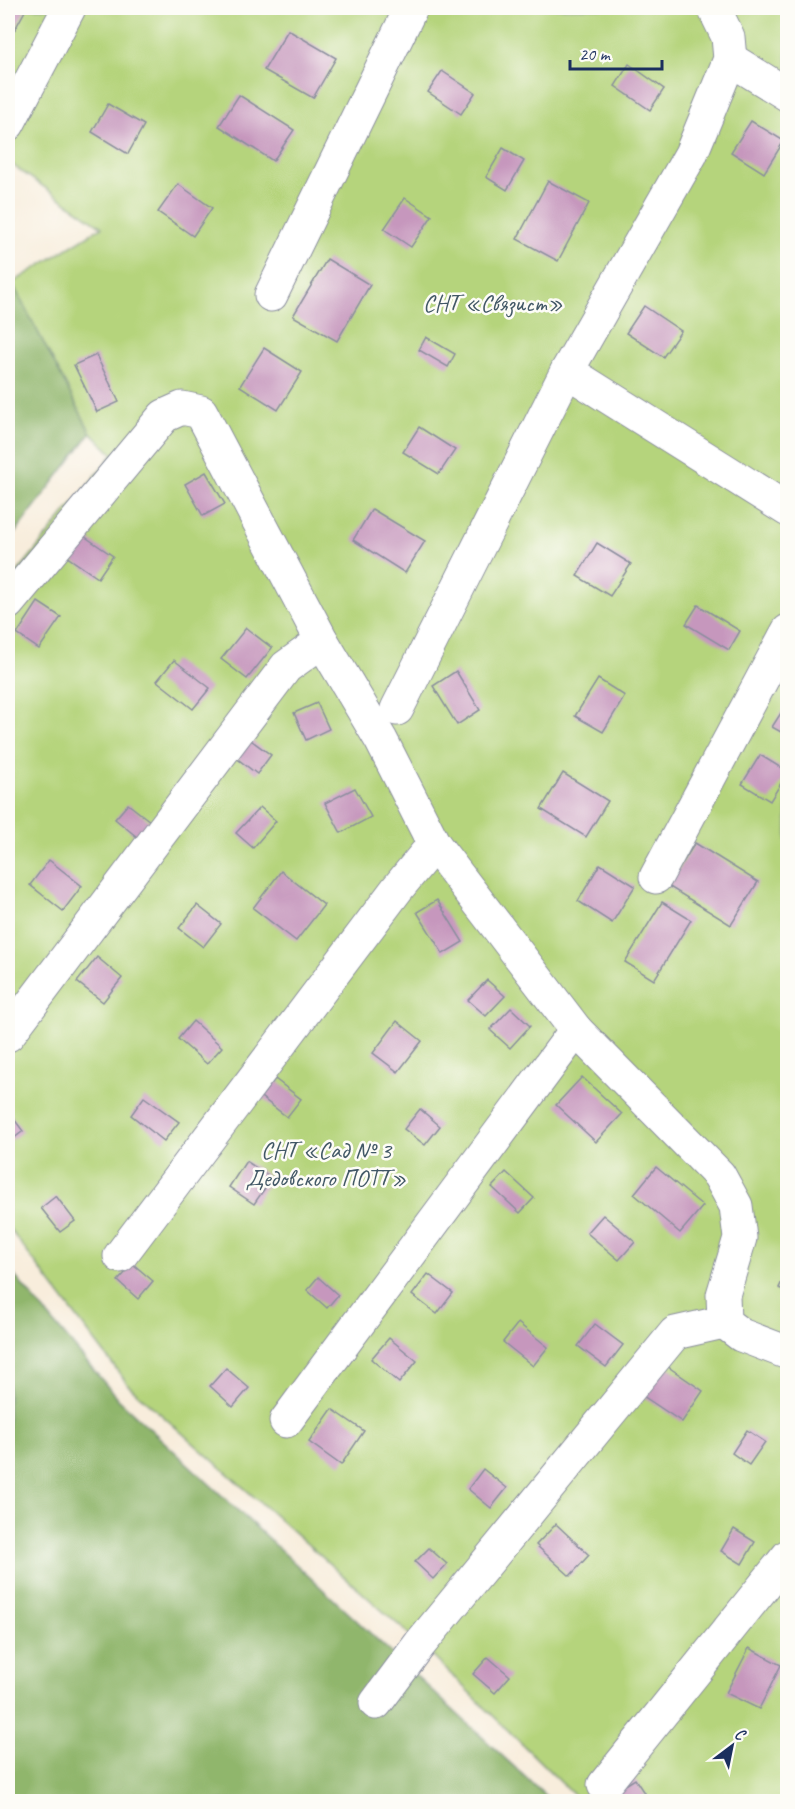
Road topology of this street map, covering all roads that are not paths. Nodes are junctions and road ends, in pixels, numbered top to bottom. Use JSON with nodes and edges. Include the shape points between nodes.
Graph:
{"nodes":[{"id":1,"x":69,"y":8,"type":"edge"},
{"id":2,"x":411,"y":8,"type":"edge"},
{"id":3,"x":714,"y":8,"type":"edge"},
{"id":4,"x":730,"y":59,"type":"junction"},
{"id":5,"x":788,"y":95,"type":"edge"},
{"id":6,"x":8,"y":124,"type":"edge"},
{"id":7,"x":271,"y":294,"type":"dead end"},
{"id":8,"x":567,"y":371,"type":"junction"},
{"id":9,"x":788,"y":510,"type":"edge"},
{"id":10,"x":8,"y":603,"type":"edge"},
{"id":11,"x":788,"y":631,"type":"edge"},
{"id":12,"x":322,"y":640,"type":"junction"},
{"id":13,"x":397,"y":709,"type":"dead end"},
{"id":14,"x":434,"y":844,"type":"junction"},
{"id":15,"x":656,"y":877,"type":"dead end"},
{"id":16,"x":576,"y":1030,"type":"junction"},
{"id":17,"x":8,"y":1035,"type":"edge"},
{"id":18,"x":120,"y":1256,"type":"dead end"},
{"id":19,"x":724,"y":1322,"type":"junction"},
{"id":20,"x":788,"y":1353,"type":"edge"},
{"id":21,"x":286,"y":1420,"type":"dead end"},
{"id":22,"x":788,"y":1556,"type":"edge"},
{"id":23,"x":376,"y":1703,"type":"dead end"},
{"id":24,"x":604,"y":1785,"type":"dead end"}],
"edges":[{"from":1,"to":6,"type":"street"},
{"from":2,"to":7,"type":"street"},
{"from":3,"to":4,"type":"street","via":[[728,37]]},
{"from":4,"to":5,"type":"street"},
{"from":4,"to":8,"type":"street","via":[[692,154]]},
{"from":8,"to":9,"type":"street"},
{"from":8,"to":13,"type":"street"},
{"from":10,"to":12,"type":"street","via":[[164,416],[182,408],[201,411]]},
{"from":11,"to":15,"type":"street"},
{"from":12,"to":14,"type":"street","via":[[381,740]]},
{"from":12,"to":17,"type":"street","via":[[286,667]]},
{"from":14,"to":16,"type":"street"},
{"from":14,"to":18,"type":"street"},
{"from":16,"to":19,"type":"street","via":[[719,1175],[736,1206],[740,1238],[723,1295]]},
{"from":16,"to":21,"type":"street"},
{"from":19,"to":20,"type":"street","via":[[741,1335]]},
{"from":19,"to":23,"type":"street","via":[[675,1333]]},
{"from":22,"to":24,"type":"street"}]}
